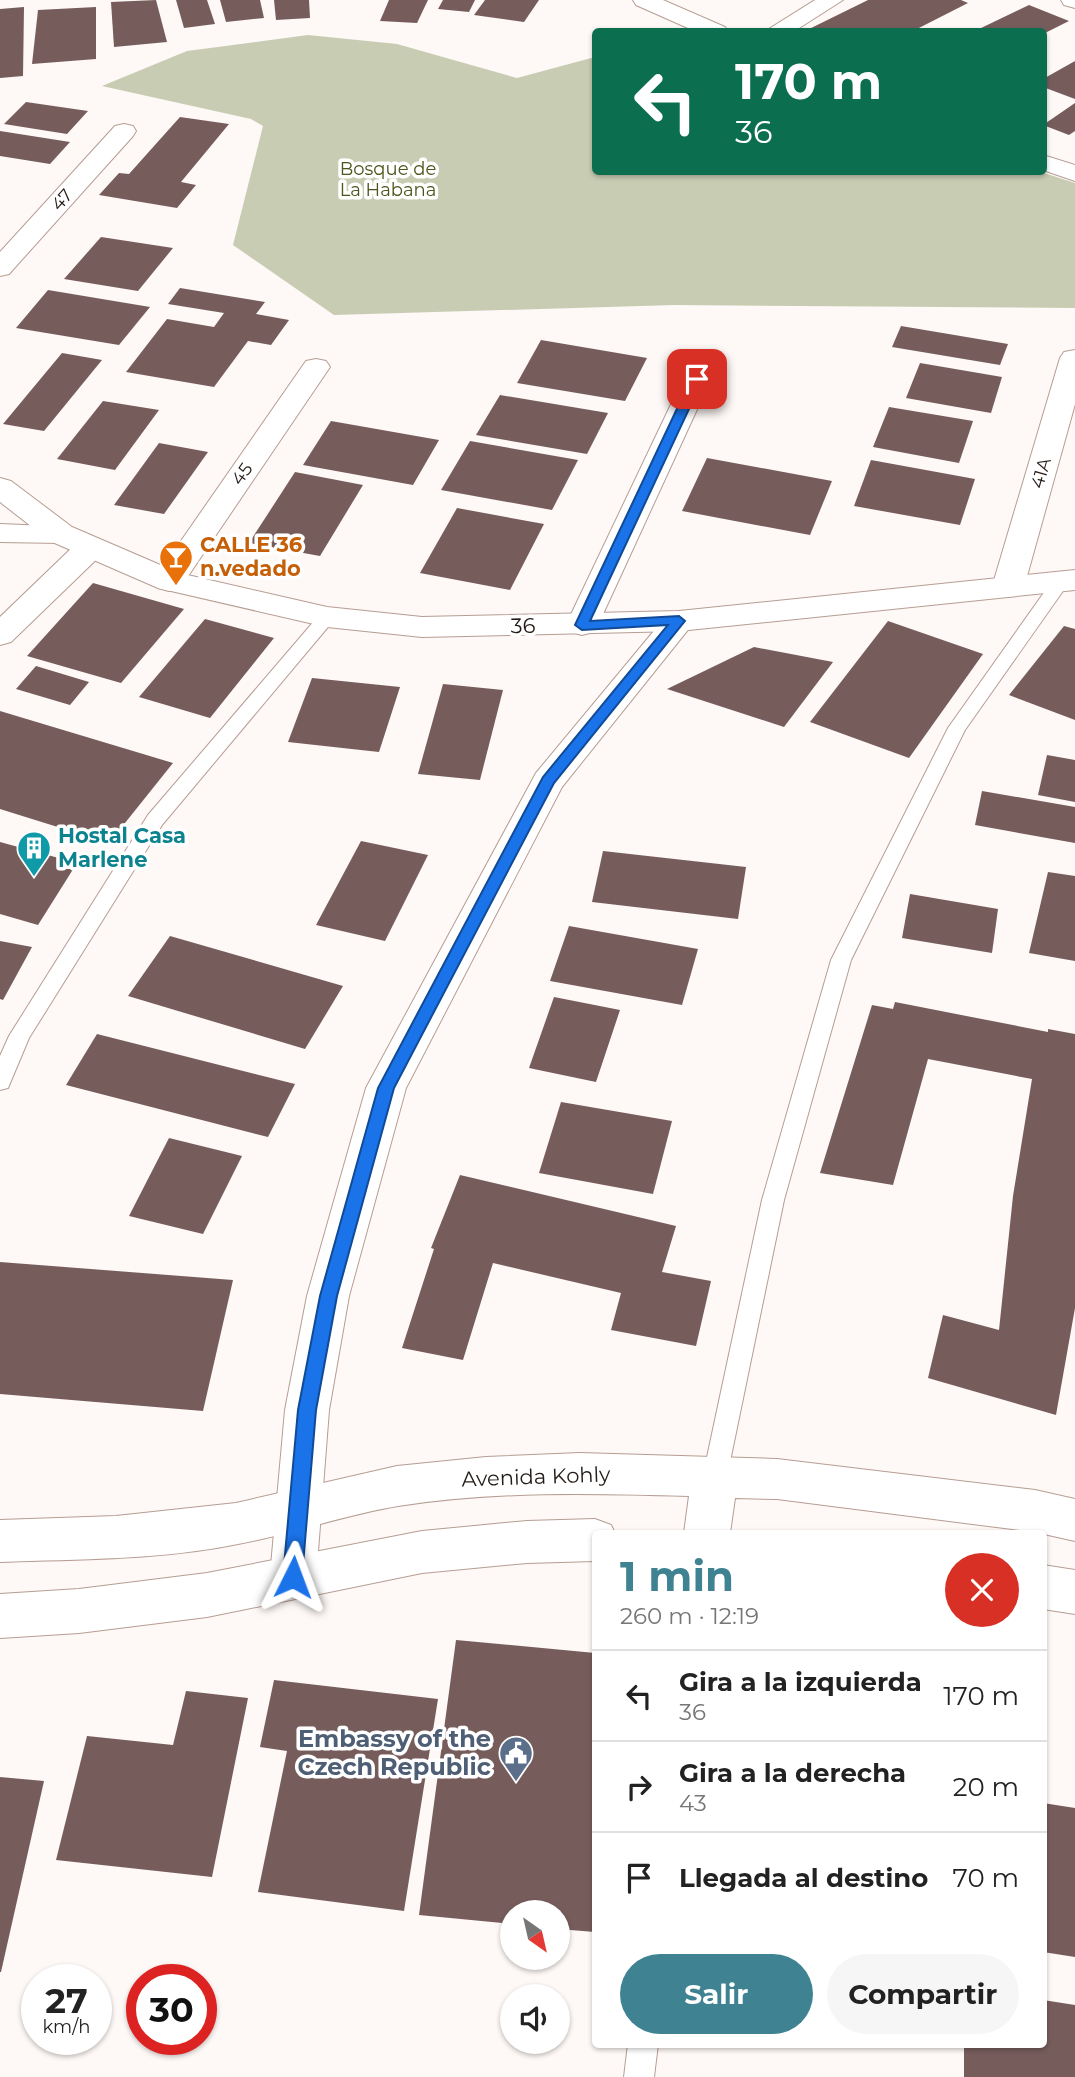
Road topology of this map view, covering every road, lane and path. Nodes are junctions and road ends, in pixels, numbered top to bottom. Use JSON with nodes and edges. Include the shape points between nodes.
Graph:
{"nodes":[{"id":1,"x":644,"y":0,"type":"edge"},
{"id":2,"x":832,"y":0,"type":"edge"},
{"id":3,"x":708,"y":28,"type":"edge"},
{"id":4,"x":782,"y":28,"type":"edge"},
{"id":5,"x":124,"y":131,"type":"dead end"},
{"id":6,"x":1047,"y":163,"type":"edge"},
{"id":7,"x":1075,"y":173,"type":"edge"},
{"id":8,"x":0,"y":268,"type":"edge"},
{"id":9,"x":1074,"y":358,"type":"edge"},
{"id":10,"x":316,"y":367,"type":"dead end"},
{"id":11,"x":697,"y":379,"type":"dead end"},
{"id":12,"x":0,"y":487,"type":"edge"},
{"id":13,"x":0,"y":533,"type":"edge"},
{"id":14,"x":61,"y":534,"type":"junction"},
{"id":15,"x":90,"y":548,"type":"junction"},
{"id":16,"x":169,"y":581,"type":"junction"},
{"id":17,"x":1068,"y":581,"type":"edge"},
{"id":18,"x":1008,"y":587,"type":"junction"},
{"id":19,"x":327,"y":617,"type":"junction"},
{"id":20,"x":679,"y":621,"type":"junction"},
{"id":21,"x":582,"y":625,"type":"junction"},
{"id":22,"x":0,"y":635,"type":"edge"},
{"id":23,"x":0,"y":1082,"type":"edge"},
{"id":24,"x":715,"y":1476,"type":"junction"},
{"id":25,"x":296,"y":1511,"type":"junction"},
{"id":26,"x":1075,"y":1520,"type":"edge"},
{"id":27,"x":707,"y":1530,"type":"edge"},
{"id":28,"x":0,"y":1541,"type":"edge"},
{"id":29,"x":592,"y":1541,"type":"edge"},
{"id":30,"x":293,"y":1577,"type":"junction"},
{"id":31,"x":1047,"y":1588,"type":"edge"},
{"id":32,"x":1075,"y":1592,"type":"edge"},
{"id":33,"x":0,"y":1616,"type":"edge"},
{"id":34,"x":643,"y":2048,"type":"edge"},
{"id":35,"x":639,"y":2077,"type":"edge"}],
"edges":[{"from":1,"to":3,"type":"street"},
{"from":2,"to":4,"type":"street"},
{"from":5,"to":8,"type":"street","name":"47"},
{"from":6,"to":7,"type":"street"},
{"from":9,"to":18,"type":"street","name":"41A"},
{"from":10,"to":16,"type":"street","name":"45"},
{"from":11,"to":21,"type":"street"},
{"from":12,"to":14,"type":"street","name":"36"},
{"from":13,"to":14,"type":"street"},
{"from":14,"to":15,"type":"street","name":"36"},
{"from":15,"to":16,"type":"street","name":"36"},
{"from":15,"to":22,"type":"street"},
{"from":16,"to":19,"type":"street","name":"36"},
{"from":17,"to":18,"type":"street","name":"36"},
{"from":17,"to":24,"type":"lane","via":[[957,728],[841,960],[773,1200]]},
{"from":18,"to":20,"type":"street","name":"36"},
{"from":19,"to":21,"type":"street","name":"36","via":[[422,627]]},
{"from":19,"to":23,"type":"lane","via":[[155,820],[19,1037]]},
{"from":20,"to":21,"type":"street","name":"36"},
{"from":20,"to":25,"type":"street","via":[[548,781],[386,1088],[328,1296],[307,1410]]},
{"from":24,"to":25,"type":"street","name":"Avenida Kohly","via":[[580,1473],[486,1477],[397,1486]]},
{"from":24,"to":26,"type":"street","name":"Avenida Kohly","via":[[777,1479]]},
{"from":24,"to":27,"type":"street"},
{"from":25,"to":28,"type":"street","name":"Avenida Kohly","via":[[236,1524],[116,1537]]},
{"from":25,"to":30,"type":"street"},
{"from":29,"to":30,"type":"street","via":[[422,1552]]},
{"from":30,"to":33,"type":"street","via":[[207,1595]]},
{"from":31,"to":32,"type":"street"},
{"from":34,"to":35,"type":"lane"}]}
